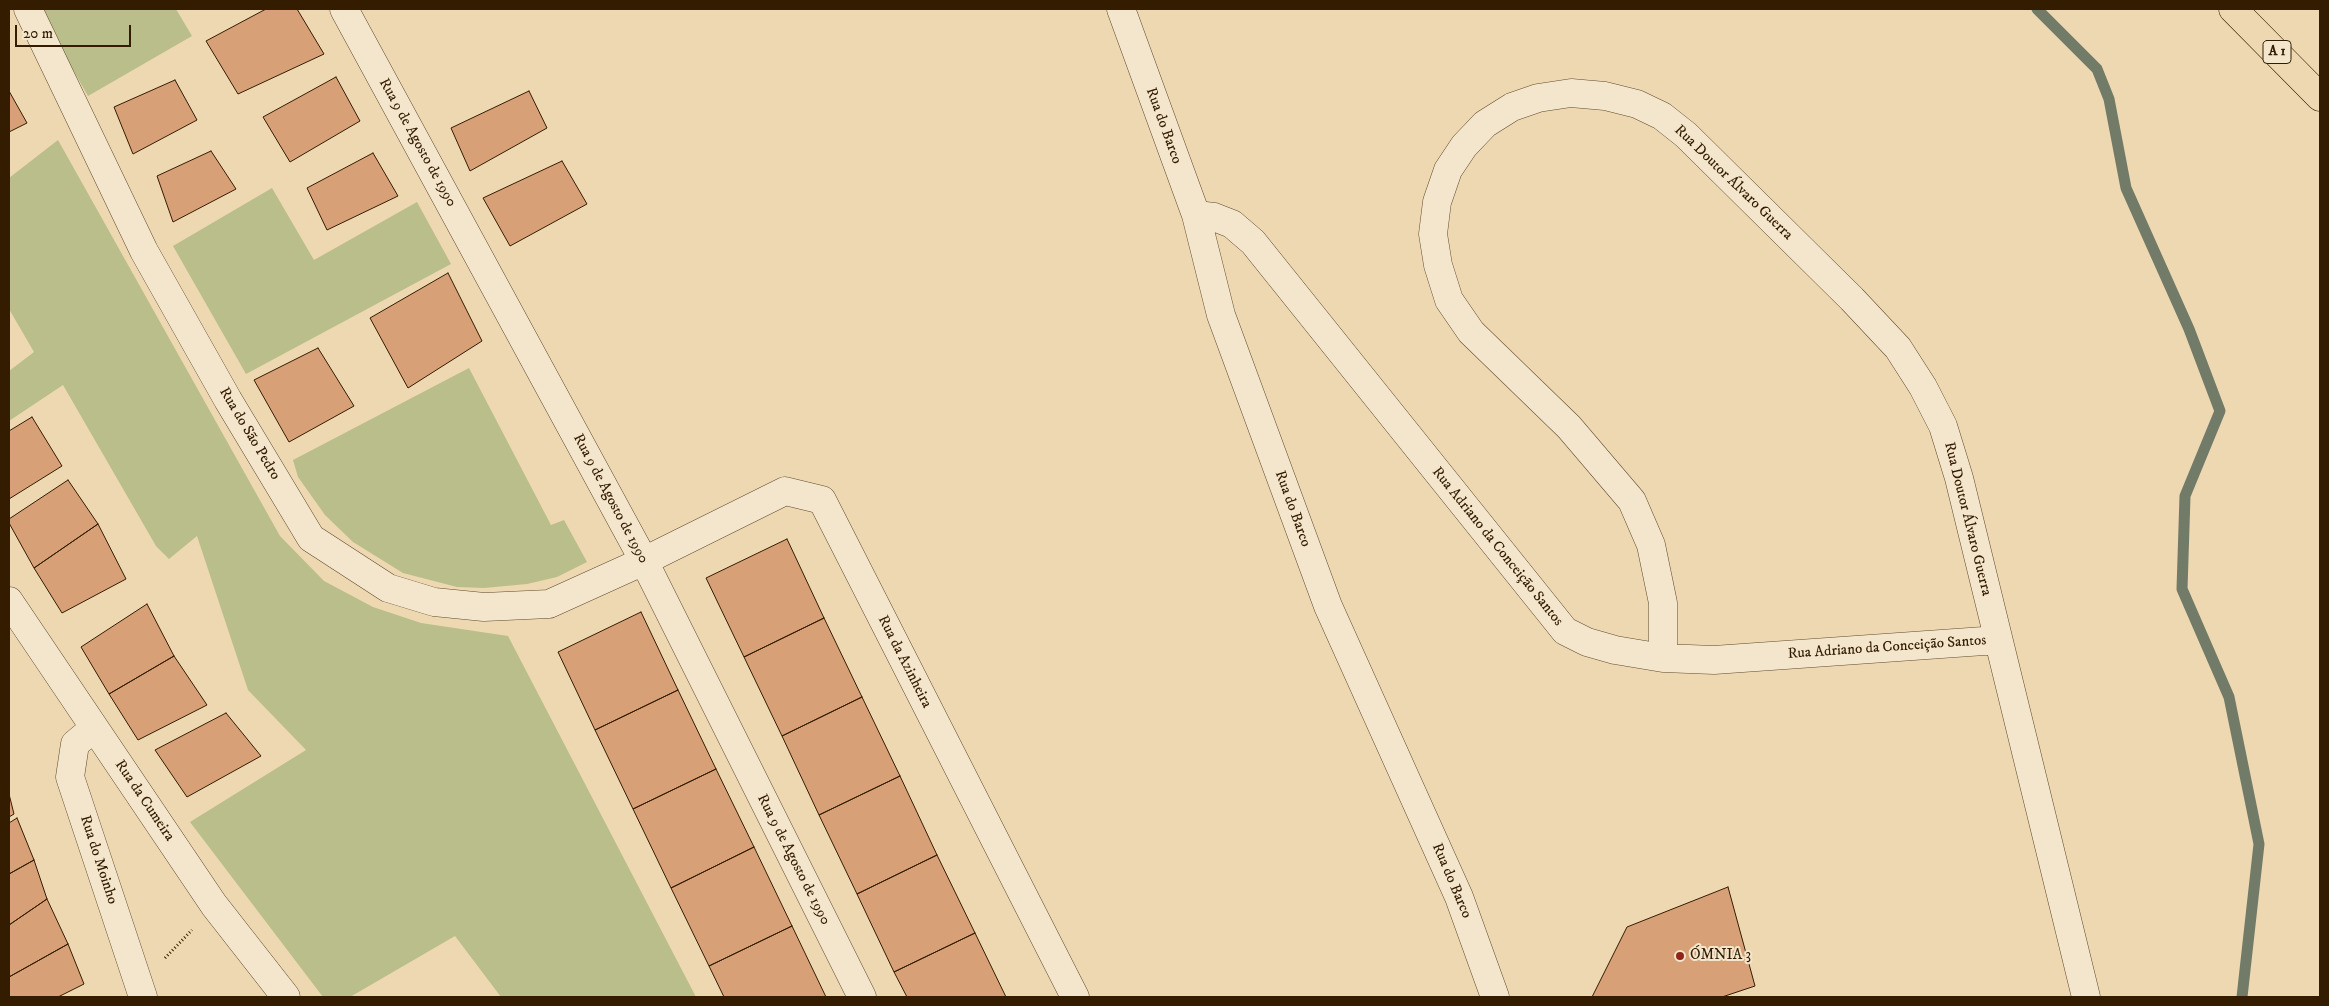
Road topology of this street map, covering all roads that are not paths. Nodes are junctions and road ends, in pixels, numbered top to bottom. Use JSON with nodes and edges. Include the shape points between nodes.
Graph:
{"nodes":[{"id":1,"x":28,"y":9,"type":"edge"},
{"id":2,"x":344,"y":9,"type":"edge"},
{"id":3,"x":1121,"y":9,"type":"edge"},
{"id":4,"x":2233,"y":9,"type":"edge"},
{"id":5,"x":2320,"y":97,"type":"edge"},
{"id":6,"x":1196,"y":215,"type":"junction"},
{"id":7,"x":644,"y":561,"type":"junction"},
{"id":8,"x":9,"y":600,"type":"edge"},
{"id":9,"x":1998,"y":640,"type":"junction"},
{"id":10,"x":1663,"y":658,"type":"junction"},
{"id":11,"x":94,"y":728,"type":"junction"},
{"id":12,"x":142,"y":992,"type":"edge"},
{"id":13,"x":286,"y":997,"type":"edge"},
{"id":14,"x":862,"y":997,"type":"edge"},
{"id":15,"x":1075,"y":997,"type":"edge"},
{"id":16,"x":1496,"y":997,"type":"edge"},
{"id":17,"x":2086,"y":997,"type":"edge"}],
"edges":[{"from":1,"to":7,"type":"street","name":"Rua do São Pedro","via":[[144,251],[311,538],[388,588],[434,602],[484,607],[549,604]]},
{"from":2,"to":7,"type":"street","name":"Rua 9 de Agosto de 1990"},
{"from":3,"to":6,"type":"street","name":"Rua do Barco"},
{"from":4,"to":5,"type":"highway","number":"A 1"},
{"from":6,"to":10,"type":"street","name":"Rua Adriano da Conceição Santos","via":[[1232,224],[1253,242],[1565,631],[1615,650]]},
{"from":6,"to":16,"type":"street","name":"Rua do Barco","via":[[1221,315],[1328,606],[1459,897]]},
{"from":7,"to":14,"type":"street","name":"Rua 9 de Agosto de 1990"},
{"from":7,"to":15,"type":"street","name":"Rua da Azinheira","via":[[785,491],[822,500]]},
{"from":8,"to":11,"type":"street","name":"Rua da Cumeira"},
{"from":9,"to":10,"type":"street","name":"Rua Adriano da Conceição Santos","via":[[1714,660]]},
{"from":9,"to":10,"type":"street","name":"Rua Doutor Álvaro Guerra","via":[[1959,478],[1943,426],[1924,388],[1898,348],[1804,251],[1686,135],[1662,116],[1637,104],[1605,96],[1571,93],[1538,98],[1512,107],[1485,124],[1464,146],[1448,170],[1433,234],[1438,265],[1449,300],[1471,332],[1569,427],[1632,501],[1651,545],[1663,603]]},
{"from":9,"to":17,"type":"street","name":"Rua Doutor Álvaro Guerra"},
{"from":11,"to":12,"type":"street","name":"Rua do Moinho","via":[[75,744],[70,777]]},
{"from":11,"to":13,"type":"street","name":"Rua da Cumeira","via":[[214,905]]}]}
